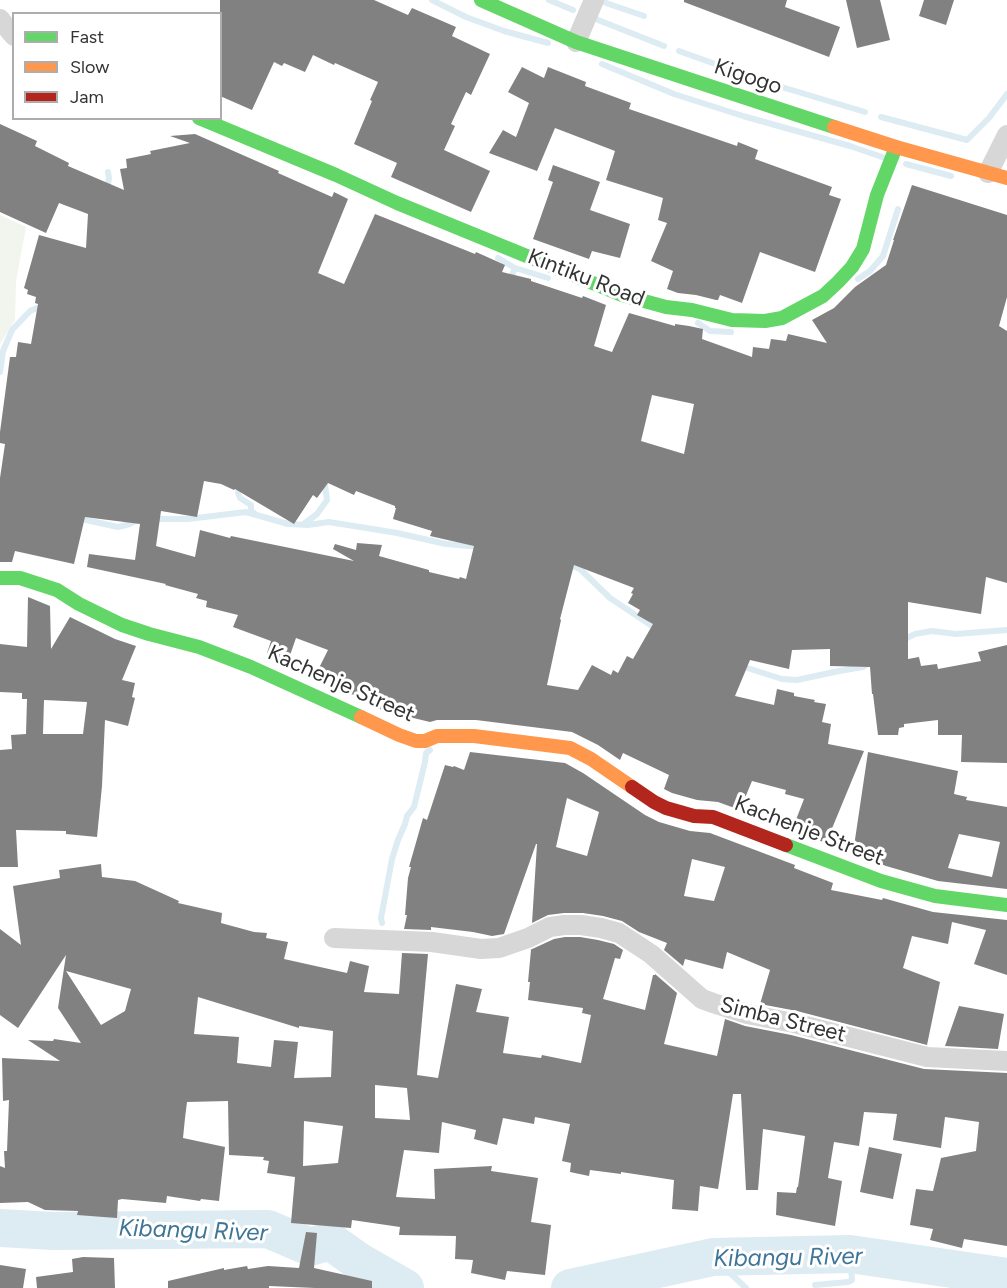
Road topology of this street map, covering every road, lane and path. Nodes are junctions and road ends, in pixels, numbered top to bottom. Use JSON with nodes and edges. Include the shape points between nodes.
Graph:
{"nodes":[{"id":1,"x":481,"y":0,"type":"edge"},
{"id":2,"x":594,"y":0,"type":"edge"},
{"id":3,"x":0,"y":19,"type":"edge"},
{"id":4,"x":12,"y":34,"type":"edge"},
{"id":5,"x":576,"y":42,"type":"junction"},
{"id":6,"x":204,"y":120,"type":"edge"},
{"id":7,"x":1007,"y":135,"type":"edge"},
{"id":8,"x":896,"y":147,"type":"junction"},
{"id":9,"x":998,"y":176,"type":"edge"},
{"id":10,"x":0,"y":578,"type":"edge"},
{"id":11,"x":1007,"y":905,"type":"edge"},
{"id":12,"x":334,"y":938,"type":"dead end"},
{"id":13,"x":1007,"y":1061,"type":"edge"}],
"edges":[{"from":1,"to":5,"type":"street","name":"Kigogo"},
{"from":2,"to":5,"type":"street"},
{"from":3,"to":4,"type":"street"},
{"from":5,"to":8,"type":"street","name":"Kigogo"},
{"from":6,"to":8,"type":"street","name":"Kintiku Road","via":[[622,295],[732,320],[782,318],[823,296],[838,282],[863,249],[877,195]]},
{"from":7,"to":9,"type":"street"},
{"from":8,"to":9,"type":"street","name":"Kigogo"},
{"from":10,"to":11,"type":"street","name":"Kachenje Street","via":[[20,578],[57,590],[122,625],[199,647],[250,667],[416,741],[437,736],[474,736],[570,748],[666,808],[713,817],[881,881],[935,896]]},
{"from":12,"to":13,"type":"street","name":"Simba Street","via":[[432,942],[481,949],[513,944],[550,927],[602,928],[619,933],[651,954],[702,999],[713,1003],[927,1057]]}]}
